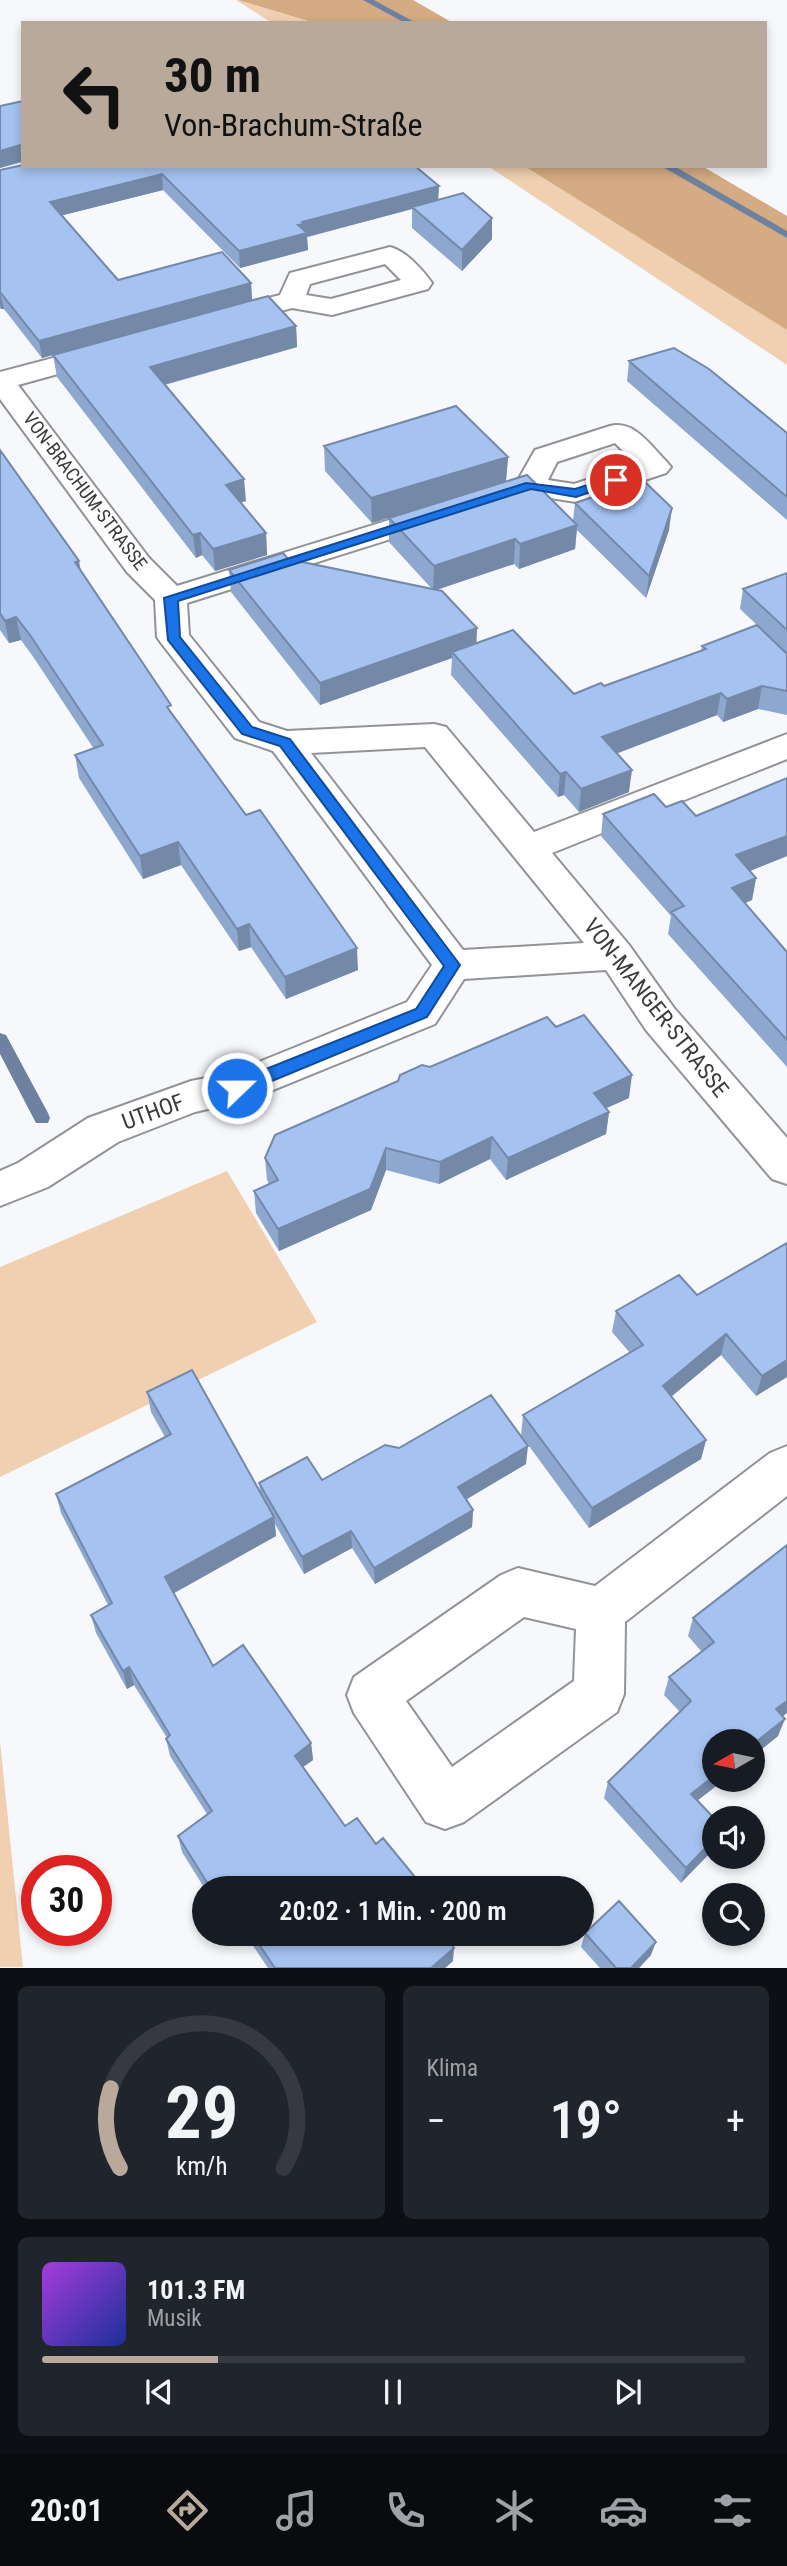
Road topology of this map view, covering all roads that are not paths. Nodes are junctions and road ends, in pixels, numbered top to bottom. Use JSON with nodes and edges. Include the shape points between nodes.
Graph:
{"nodes":[{"id":1,"x":291,"y":300,"type":"dead end"},
{"id":2,"x":200,"y":326,"type":"edge"},
{"id":3,"x":134,"y":344,"type":"edge"},
{"id":4,"x":1,"y":380,"type":"edge"},
{"id":5,"x":530,"y":486,"type":"edge"},
{"id":6,"x":171,"y":598,"type":"junction"},
{"id":7,"x":285,"y":743,"type":"junction"},
{"id":8,"x":787,"y":746,"type":"edge"},
{"id":9,"x":528,"y":848,"type":"junction"},
{"id":10,"x":616,"y":955,"type":"junction"},
{"id":11,"x":453,"y":965,"type":"junction"},
{"id":12,"x":787,"y":1167,"type":"edge"},
{"id":13,"x":0,"y":1189,"type":"edge"},
{"id":14,"x":787,"y":1468,"type":"edge"},
{"id":15,"x":601,"y":1611,"type":"junction"}],
"edges":[{"from":1,"to":2,"type":"street"},
{"from":3,"to":4,"type":"street","name":"VON-BRACHUM-STRASSE"},
{"from":4,"to":6,"type":"street","name":"VON-BRACHUM-STRASSE","via":[[138,565]]},
{"from":5,"to":6,"type":"street"},
{"from":6,"to":7,"type":"street","via":[[173,637],[247,730]]},
{"from":7,"to":9,"type":"street","name":"VON-MANGER-STRASSE","via":[[434,735]]},
{"from":7,"to":11,"type":"street"},
{"from":8,"to":9,"type":"street"},
{"from":9,"to":10,"type":"street","name":"VON-MANGER-STRASSE"},
{"from":10,"to":11,"type":"street"},
{"from":10,"to":12,"type":"street","name":"VON-MANGER-STRASSE","via":[[660,1020]]},
{"from":11,"to":13,"type":"street","name":"UTHOF","via":[[421,1013],[237,1088],[191,1097],[103,1130],[33,1175]]},
{"from":14,"to":15,"type":"street"},
{"from":15,"to":15,"type":"street","via":[[599,1694],[446,1803],[372,1695],[519,1592]]}]}
